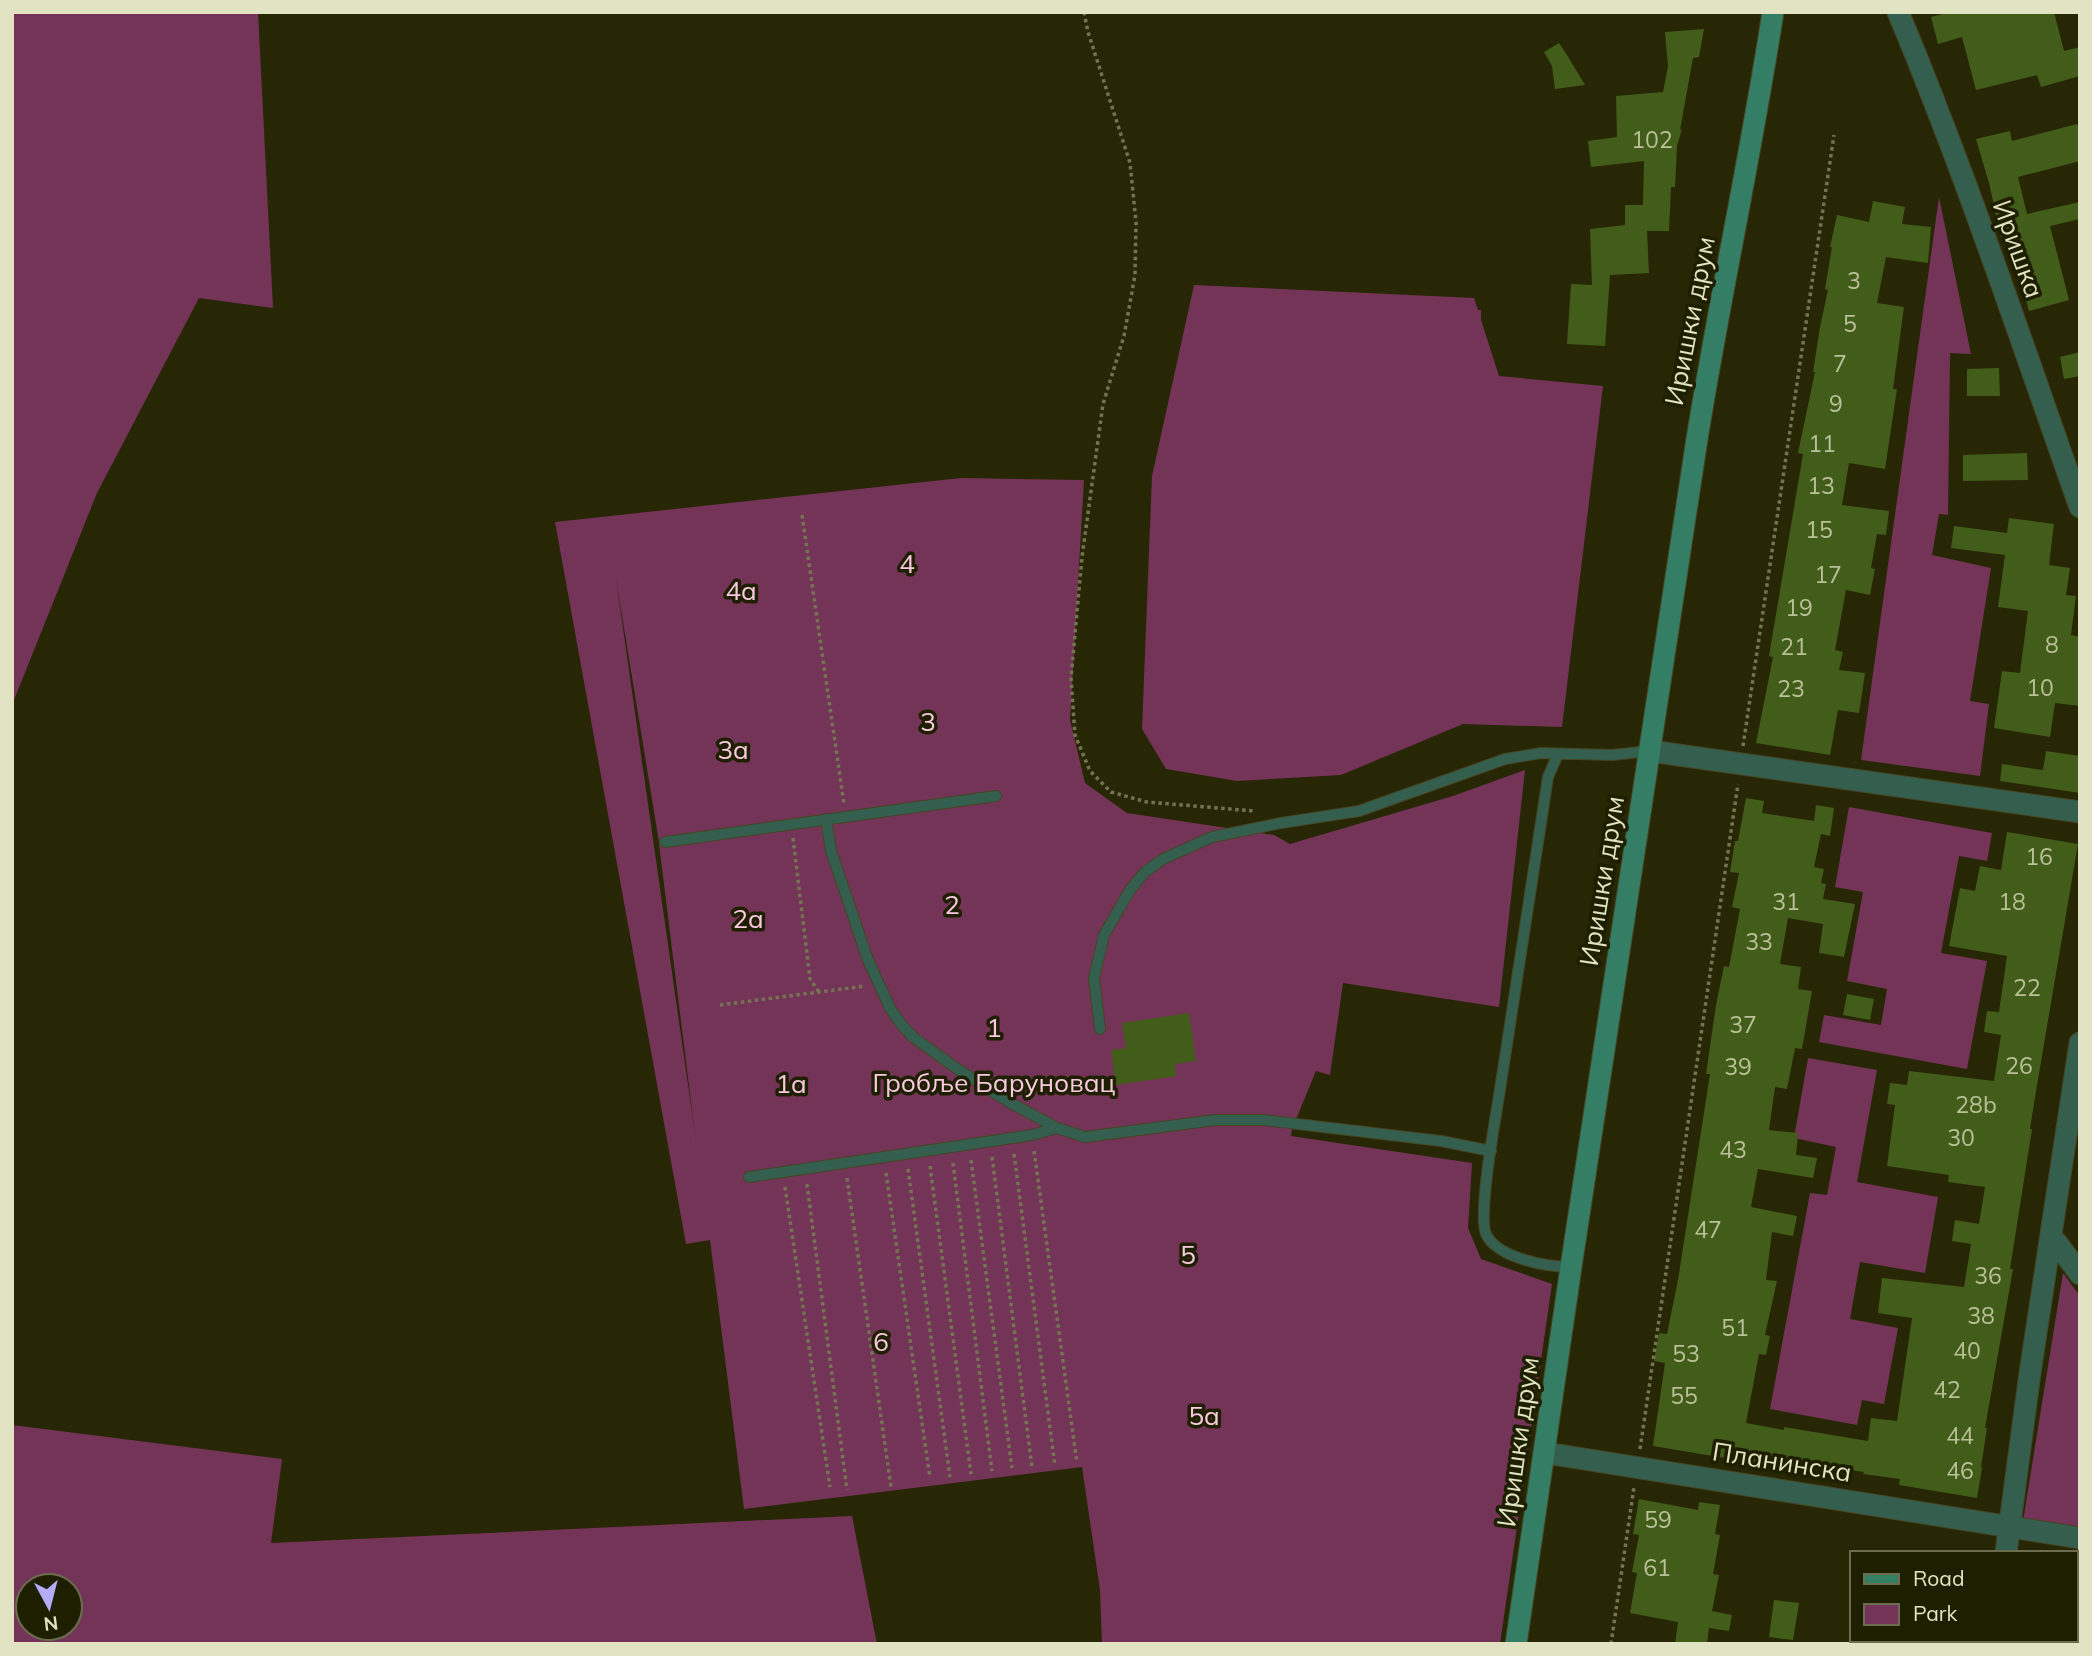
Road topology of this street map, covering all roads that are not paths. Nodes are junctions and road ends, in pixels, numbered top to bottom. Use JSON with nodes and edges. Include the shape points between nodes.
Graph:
{"nodes":[{"id":1,"x":1773,"y":12,"type":"edge"},
{"id":2,"x":1898,"y":12,"type":"edge"},
{"id":3,"x":2080,"y":507,"type":"edge"},
{"id":4,"x":1650,"y":751,"type":"junction"},
{"id":5,"x":1558,"y":754,"type":"junction"},
{"id":6,"x":996,"y":796,"type":"dead end"},
{"id":7,"x":2080,"y":812,"type":"edge"},
{"id":8,"x":826,"y":819,"type":"junction"},
{"id":9,"x":665,"y":842,"type":"dead end"},
{"id":10,"x":1100,"y":1029,"type":"dead end"},
{"id":11,"x":2080,"y":1043,"type":"edge"},
{"id":12,"x":1057,"y":1128,"type":"junction"},
{"id":13,"x":1491,"y":1151,"type":"junction"},
{"id":14,"x":750,"y":1177,"type":"dead end"},
{"id":15,"x":2050,"y":1240,"type":"junction"},
{"id":16,"x":1571,"y":1267,"type":"junction"},
{"id":17,"x":2080,"y":1274,"type":"edge"},
{"id":18,"x":1546,"y":1453,"type":"junction"},
{"id":19,"x":2009,"y":1527,"type":"junction"},
{"id":20,"x":2080,"y":1538,"type":"edge"},
{"id":21,"x":2006,"y":1551,"type":"edge"},
{"id":22,"x":1516,"y":1644,"type":"edge"}],
"edges":[{"from":1,"to":4,"type":"street","name":"Иришки друм","via":[[1713,342]]},
{"from":2,"to":3,"type":"street","name":"Иришка"},
{"from":4,"to":5,"type":"lane"},
{"from":4,"to":7,"type":"street"},
{"from":4,"to":16,"type":"street","name":"Иришки друм"},
{"from":5,"to":10,"type":"lane","via":[[1505,760],[1359,811],[1212,837],[1163,859],[1145,872],[1122,901],[1104,935],[1094,978]]},
{"from":5,"to":13,"type":"lane","via":[[1547,786]]},
{"from":6,"to":8,"type":"lane"},
{"from":8,"to":9,"type":"lane"},
{"from":8,"to":12,"type":"lane","via":[[831,851],[856,929],[890,1008],[914,1037],[967,1075]]},
{"from":11,"to":15,"type":"street"},
{"from":12,"to":13,"type":"lane","via":[[1085,1137],[1215,1119],[1264,1120]]},
{"from":12,"to":14,"type":"lane"},
{"from":13,"to":16,"type":"lane","via":[[1485,1232],[1493,1246],[1525,1259]]},
{"from":15,"to":17,"type":"street"},
{"from":15,"to":19,"type":"street"},
{"from":16,"to":18,"type":"street","name":"Иришки друм"},
{"from":18,"to":19,"type":"street","name":"Планинска"},
{"from":18,"to":22,"type":"street","name":"Иришки друм"},
{"from":19,"to":20,"type":"street","name":"Планинска"},
{"from":19,"to":21,"type":"street"}]}
